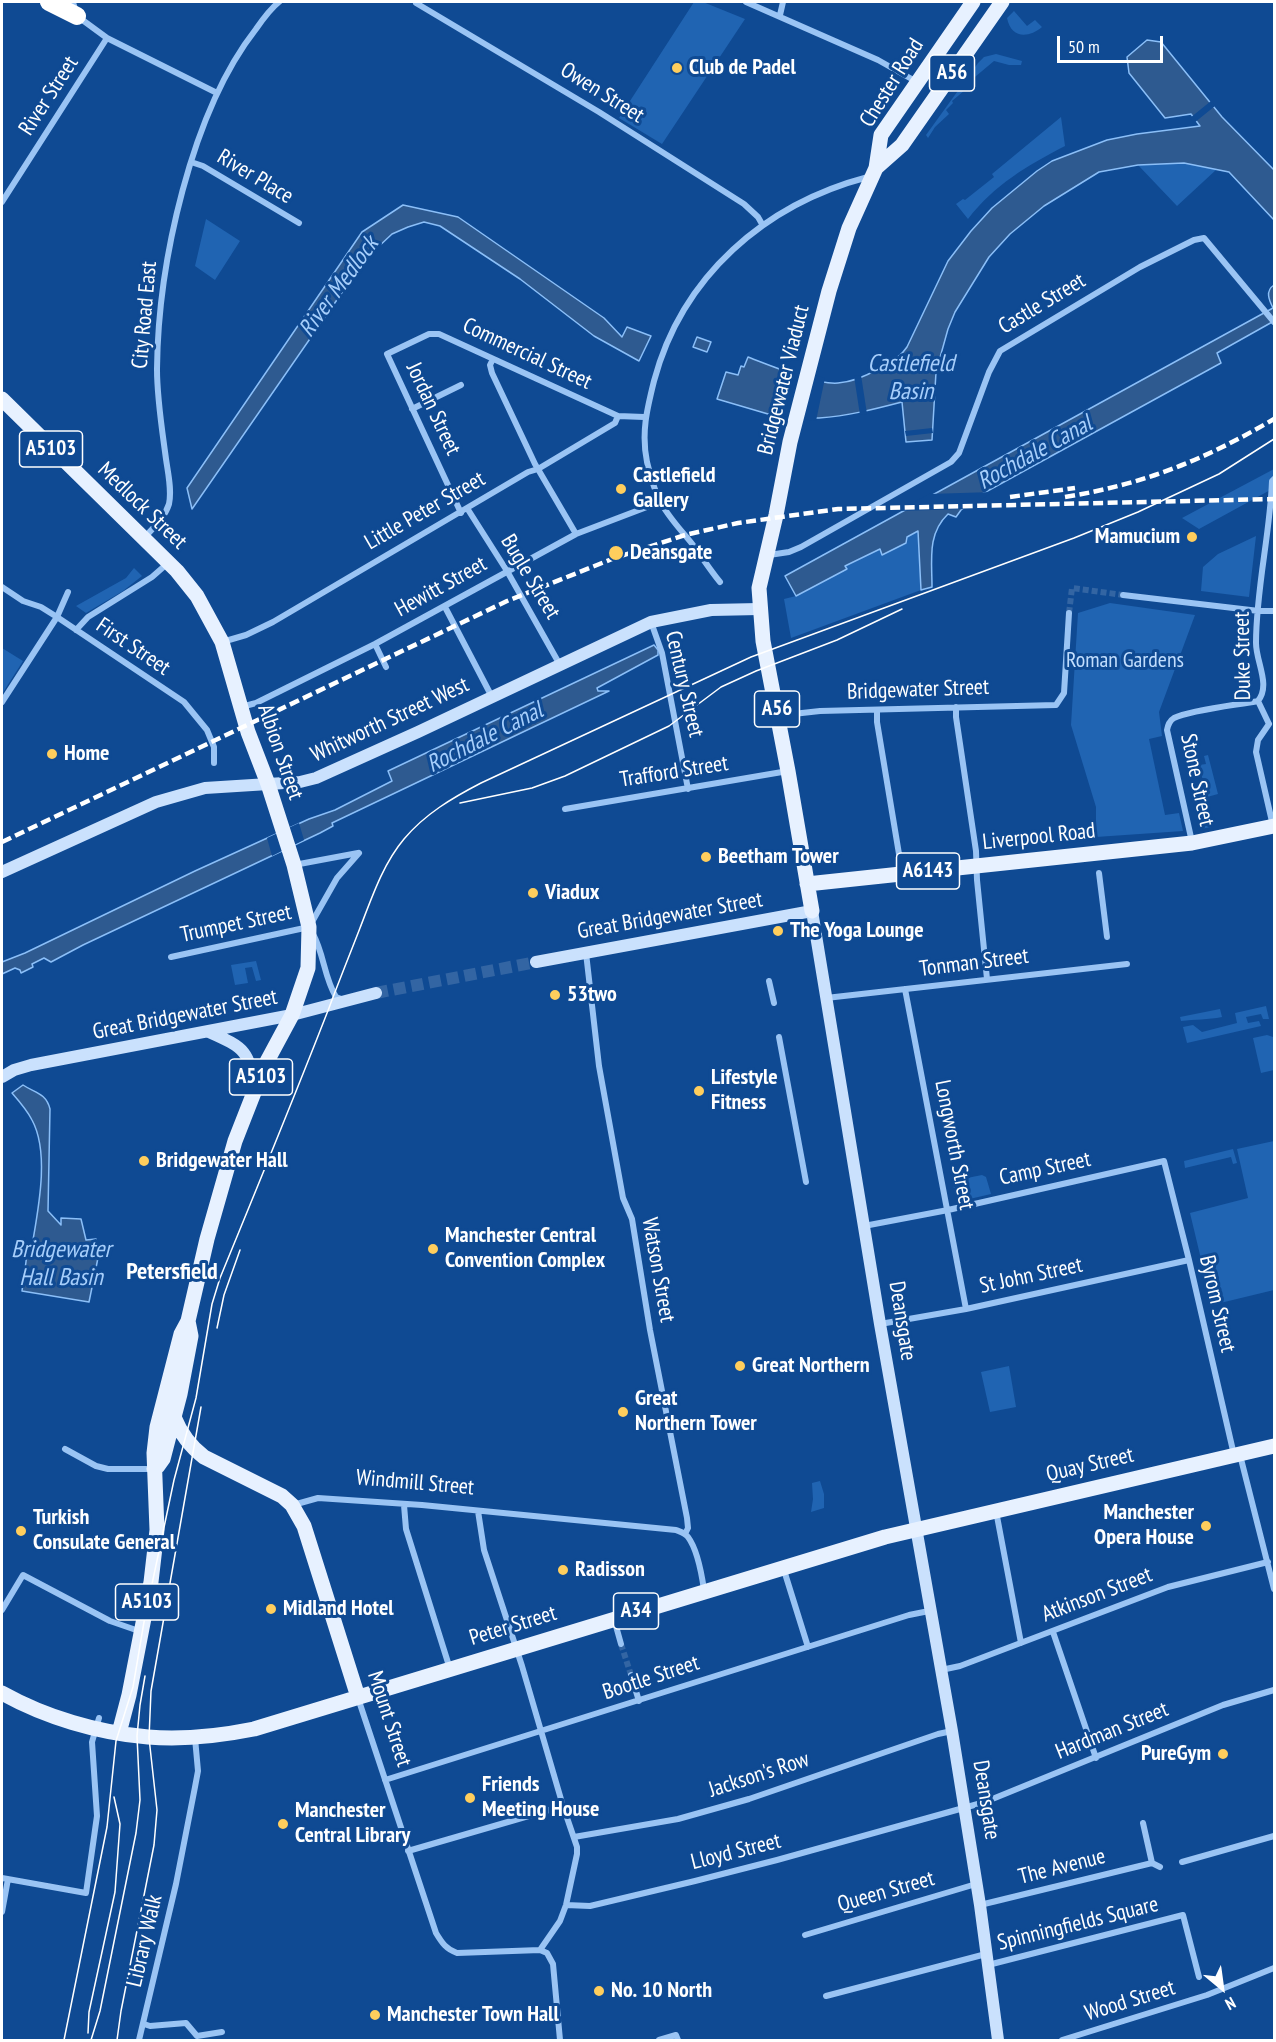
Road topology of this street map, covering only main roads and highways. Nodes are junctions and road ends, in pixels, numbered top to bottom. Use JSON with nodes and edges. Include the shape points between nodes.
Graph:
{"nodes":[{"id":1,"x":49,"y":2,"type":"edge"},
{"id":2,"x":973,"y":2,"type":"edge"},
{"id":3,"x":1002,"y":2,"type":"edge"},
{"id":4,"x":75,"y":9,"type":"edge"},
{"id":5,"x":874,"y":172,"type":"junction"},
{"id":6,"x":2,"y":399,"type":"edge"},
{"id":7,"x":197,"y":596,"type":"joint"},
{"id":8,"x":759,"y":609,"type":"joint"},
{"id":9,"x":1274,"y":826,"type":"edge"},
{"id":10,"x":807,"y":884,"type":"junction"},
{"id":11,"x":812,"y":911,"type":"road end"},
{"id":12,"x":188,"y":1321,"type":"junction"},
{"id":13,"x":174,"y":1417,"type":"junction"},
{"id":14,"x":1275,"y":1446,"type":"edge"},
{"id":15,"x":154,"y":1469,"type":"junction"},
{"id":16,"x":916,"y":1528,"type":"joint"},
{"id":17,"x":2,"y":1694,"type":"edge"},
{"id":18,"x":358,"y":1697,"type":"junction"},
{"id":19,"x":119,"y":1733,"type":"junction"}],
"edges":[{"from":1,"to":4,"type":"highway"},
{"from":2,"to":5,"type":"main road","name":"Chester Road","number":"A56","via":[[881,135]]},
{"from":3,"to":5,"type":"main road","name":"Chester Road","number":"A56","via":[[902,145]]},
{"from":5,"to":8,"type":"main road","name":"Bridgewater Viaduct","number":"A56","via":[[849,228],[829,291],[790,442],[759,588]]},
{"from":6,"to":7,"type":"main road","name":"Medlock Street","number":"A5103","via":[[168,562]]},
{"from":7,"to":12,"type":"main road","name":"Albion Street","number":"A5103","via":[[222,642],[294,865],[309,927],[308,968],[292,1015],[264,1067],[230,1157]]},
{"from":8,"to":10,"type":"main road","name":"Deansgate","number":"A56","via":[[772,716],[788,771]]},
{"from":9,"to":10,"type":"main road","name":"Liverpool Road","number":"A6143","via":[[1192,843]]},
{"from":10,"to":11,"type":"main road","name":"Deansgate","number":"A56"},
{"from":12,"to":13,"type":"main road","number":"A5103","via":[[191,1336]]},
{"from":12,"to":15,"type":"main road","number":"A5103","via":[[181,1334],[157,1427]]},
{"from":13,"to":15,"type":"main road","number":"A5103","via":[[163,1459]]},
{"from":13,"to":18,"type":"main road","name":"Mount Street","via":[[194,1449],[204,1457],[282,1496],[292,1505],[304,1526]]},
{"from":14,"to":16,"type":"main road","name":"Quay Street","number":"A34"},
{"from":15,"to":19,"type":"main road","number":"A5103","via":[[157,1530],[151,1582]]},
{"from":16,"to":18,"type":"main road","name":"Peter Street","number":"A34"},
{"from":17,"to":19,"type":"main road","number":"A34","via":[[32,1708],[98,1723]]},
{"from":18,"to":19,"type":"main road","name":"Peter Street","number":"A34","via":[[226,1734],[149,1738]]}]}
